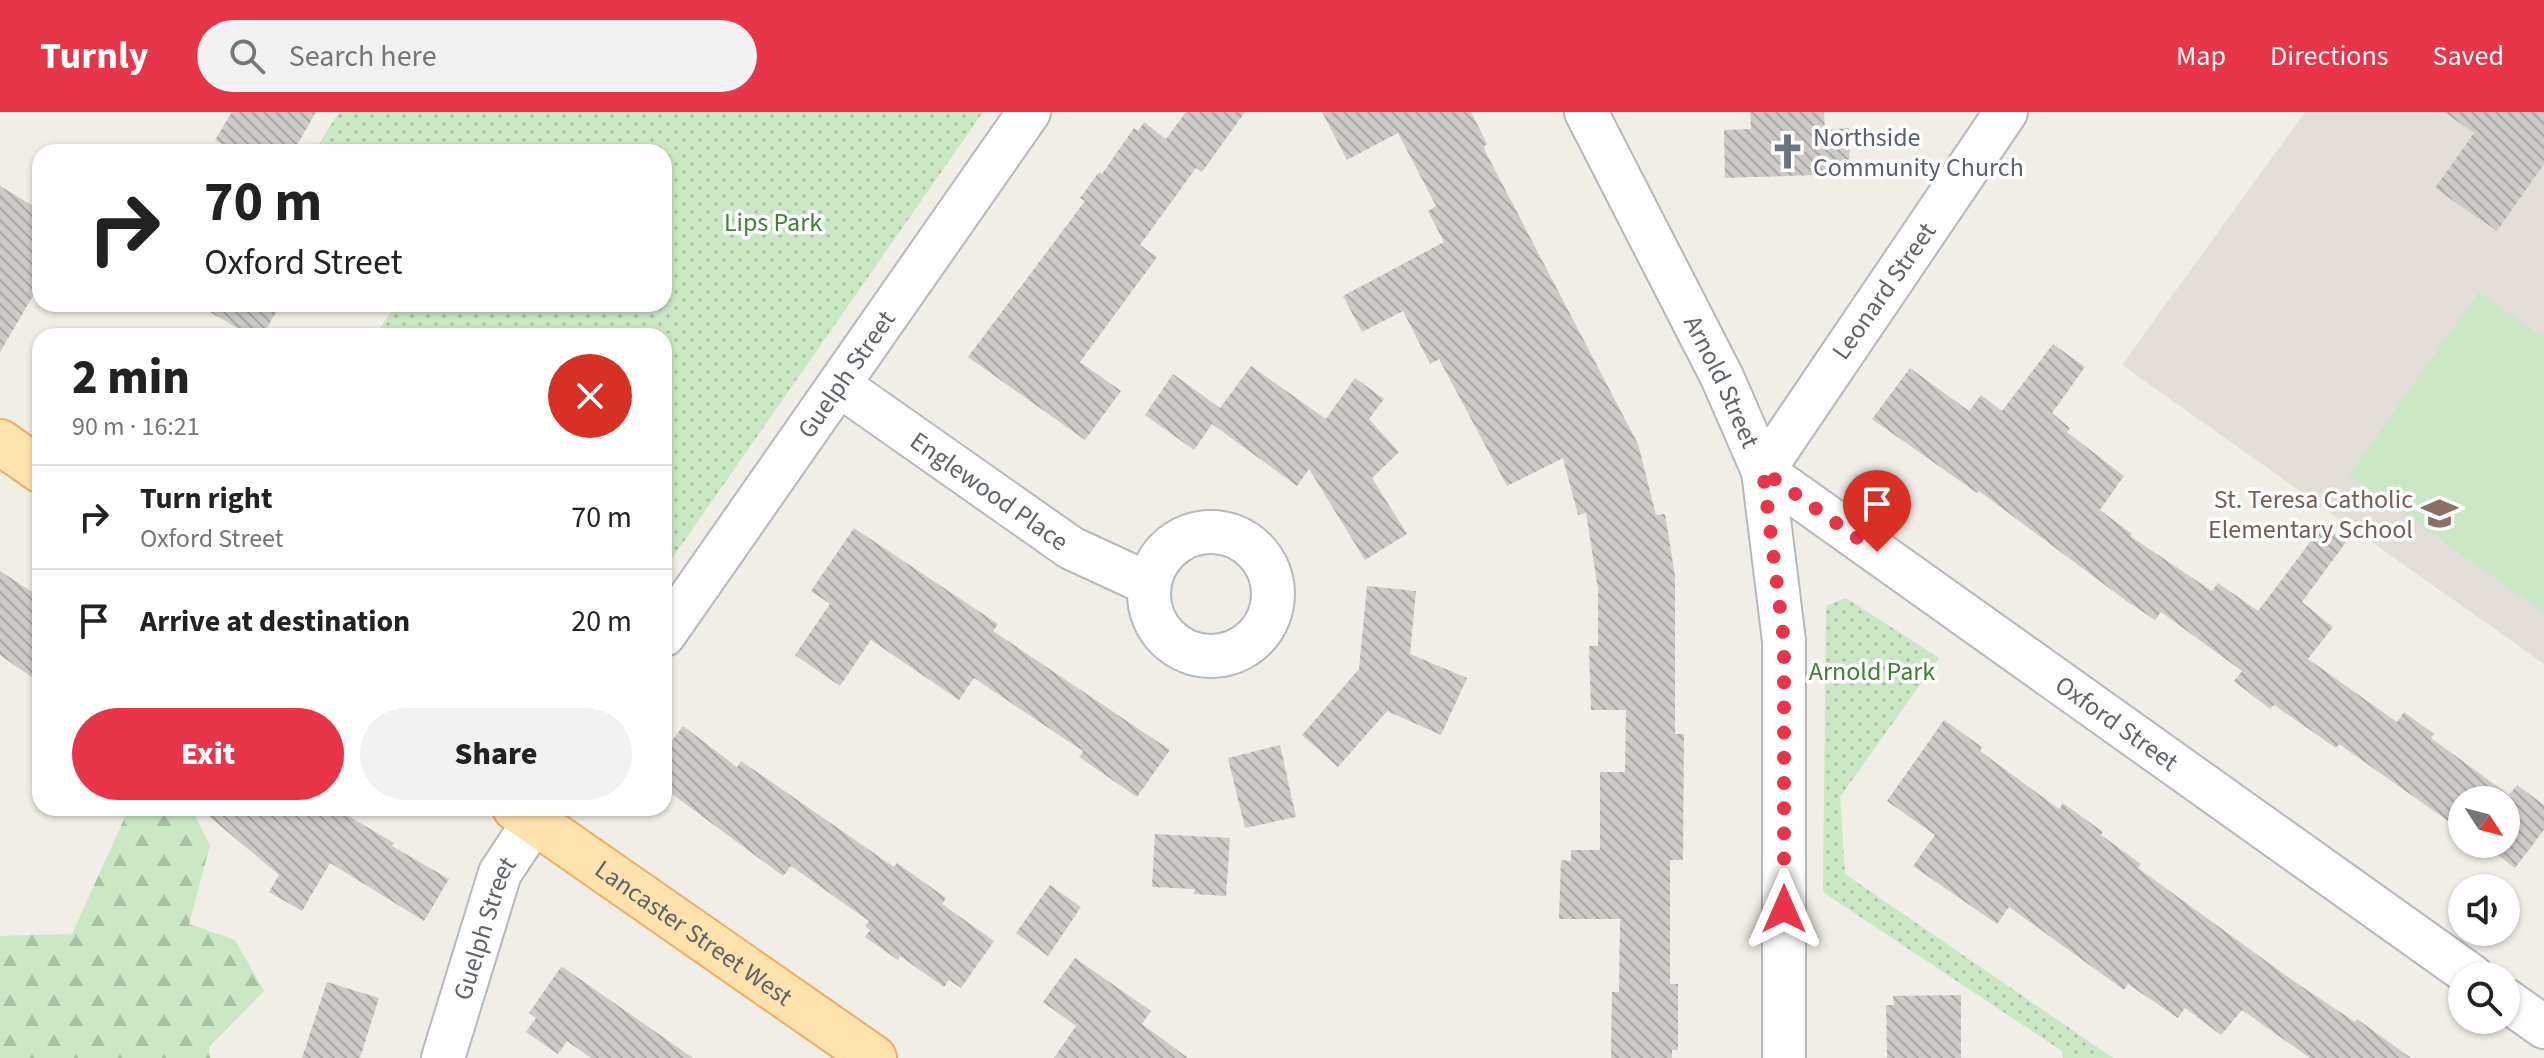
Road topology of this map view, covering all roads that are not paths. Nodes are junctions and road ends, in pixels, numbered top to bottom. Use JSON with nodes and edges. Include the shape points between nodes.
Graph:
{"nodes":[{"id":1,"x":1029,"y":112,"type":"edge"},
{"id":2,"x":1586,"y":112,"type":"edge"},
{"id":3,"x":2006,"y":112,"type":"edge"},
{"id":4,"x":839,"y":385,"type":"junction"},
{"id":5,"x":0,"y":442,"type":"edge"},
{"id":6,"x":32,"y":464,"type":"edge"},
{"id":7,"x":1763,"y":471,"type":"junction"},
{"id":8,"x":1149,"y":584,"type":"dead end"},
{"id":9,"x":672,"y":624,"type":"edge"},
{"id":10,"x":529,"y":816,"type":"edge"},
{"id":11,"x":537,"y":816,"type":"edge"},
{"id":12,"x":2452,"y":962,"type":"edge"},
{"id":13,"x":2520,"y":1010,"type":"edge"},
{"id":14,"x":2544,"y":1027,"type":"edge"},
{"id":15,"x":443,"y":1058,"type":"edge"},
{"id":16,"x":874,"y":1058,"type":"edge"},
{"id":17,"x":1784,"y":1058,"type":"edge"}],
"edges":[{"from":1,"to":4,"type":"street","name":"Guelph Street"},
{"from":2,"to":7,"type":"street","name":"Arnold Street","via":[[1722,377]]},
{"from":3,"to":7,"type":"street","name":"Leonard Street"},
{"from":4,"to":8,"type":"street","name":"Englewood Place","via":[[1071,548]]},
{"from":4,"to":9,"type":"street","name":"Guelph Street"},
{"from":5,"to":6,"type":"main road"},
{"from":7,"to":12,"type":"street","name":"Oxford Street"},
{"from":7,"to":17,"type":"street","name":"Arnold Street","via":[[1784,641]]},
{"from":10,"to":15,"type":"street","name":"Guelph Street","via":[[500,873]]},
{"from":11,"to":16,"type":"main road","name":"Lancaster Street West"},
{"from":13,"to":14,"type":"street"}]}
